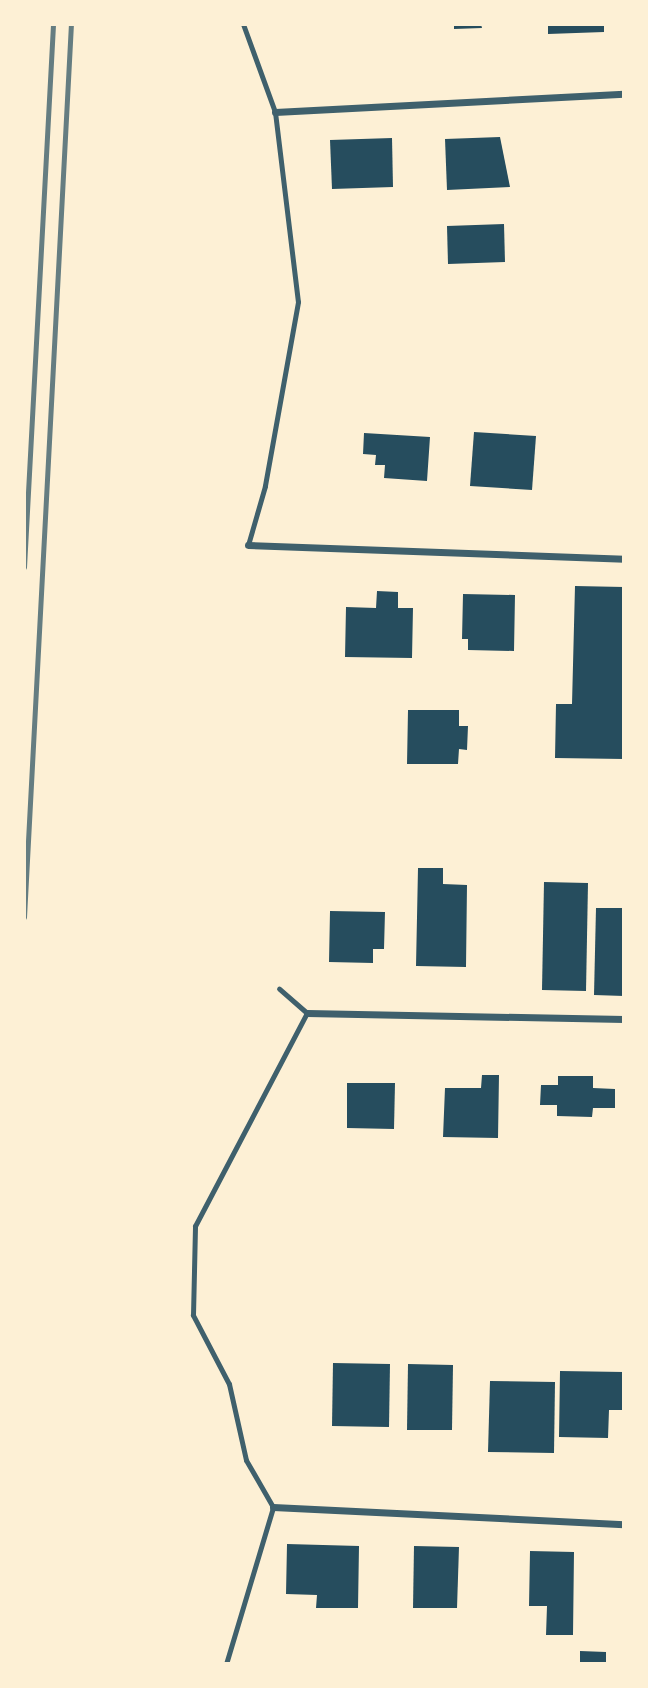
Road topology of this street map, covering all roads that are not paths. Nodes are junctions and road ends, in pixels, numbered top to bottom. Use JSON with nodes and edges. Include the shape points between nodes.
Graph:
{"nodes":[{"id":1,"x":243,"y":24,"type":"edge"},
{"id":2,"x":624,"y":94,"type":"edge"},
{"id":3,"x":275,"y":112,"type":"junction"},
{"id":4,"x":248,"y":545,"type":"joint"},
{"id":5,"x":624,"y":559,"type":"edge"},
{"id":6,"x":279,"y":989,"type":"dead end"},
{"id":7,"x":307,"y":1013,"type":"junction"},
{"id":8,"x":624,"y":1019,"type":"edge"},
{"id":9,"x":273,"y":1507,"type":"junction"},
{"id":10,"x":624,"y":1524,"type":"edge"},
{"id":11,"x":226,"y":1664,"type":"edge"}],
"edges":[{"from":1,"to":3,"type":"lane"},
{"from":2,"to":3,"type":"street"},
{"from":3,"to":4,"type":"lane","via":[[298,302],[265,486]]},
{"from":4,"to":5,"type":"street"},
{"from":6,"to":7,"type":"lane"},
{"from":7,"to":8,"type":"street"},
{"from":7,"to":9,"type":"lane","via":[[195,1226],[193,1315],[229,1384],[246,1460]]},
{"from":9,"to":10,"type":"street"},
{"from":9,"to":11,"type":"lane"}]}
